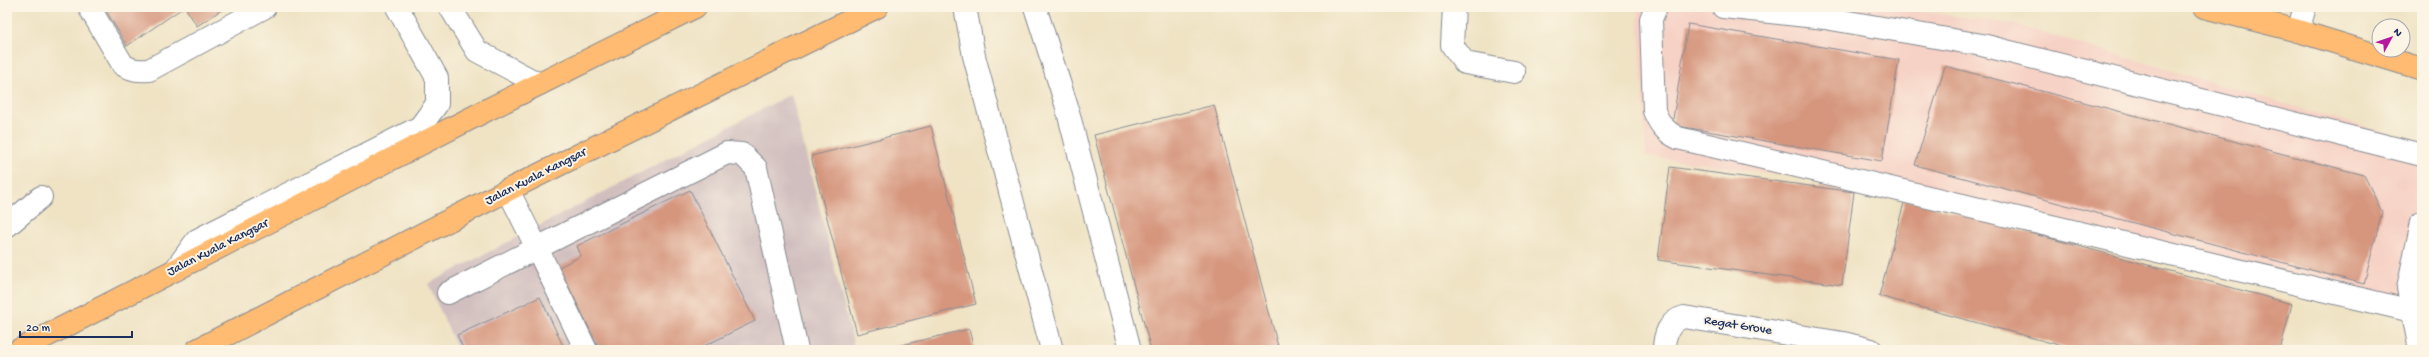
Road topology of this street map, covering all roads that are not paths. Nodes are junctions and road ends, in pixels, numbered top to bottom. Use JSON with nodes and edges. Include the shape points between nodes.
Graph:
{"nodes":[{"id":1,"x":89,"y":7,"type":"edge"},
{"id":2,"x":266,"y":7,"type":"edge"},
{"id":3,"x":397,"y":7,"type":"edge"},
{"id":4,"x":450,"y":7,"type":"edge"},
{"id":5,"x":695,"y":7,"type":"edge"},
{"id":6,"x":877,"y":7,"type":"edge"},
{"id":7,"x":965,"y":7,"type":"edge"},
{"id":8,"x":1035,"y":7,"type":"edge"},
{"id":9,"x":1454,"y":7,"type":"edge"},
{"id":10,"x":1656,"y":7,"type":"edge"},
{"id":11,"x":1723,"y":7,"type":"edge"},
{"id":12,"x":2204,"y":7,"type":"edge"},
{"id":13,"x":2305,"y":7,"type":"edge"},
{"id":14,"x":2298,"y":31,"type":"junction"},
{"id":15,"x":2422,"y":69,"type":"edge"},
{"id":16,"x":1514,"y":72,"type":"dead end"},
{"id":17,"x":539,"y":84,"type":"junction"},
{"id":18,"x":2422,"y":155,"type":"edge"},
{"id":19,"x":508,"y":190,"type":"junction"},
{"id":20,"x":41,"y":196,"type":"dead end"},
{"id":21,"x":2422,"y":222,"type":"edge"},
{"id":22,"x":7,"y":226,"type":"edge"},
{"id":23,"x":537,"y":248,"type":"junction"},
{"id":24,"x":175,"y":270,"type":"junction"},
{"id":25,"x":448,"y":293,"type":"dead end"},
{"id":26,"x":2412,"y":311,"type":"junction"},
{"id":27,"x":1843,"y":346,"type":"edge"},
{"id":28,"x":19,"y":350,"type":"edge"},
{"id":29,"x":197,"y":350,"type":"edge"},
{"id":30,"x":586,"y":350,"type":"edge"},
{"id":31,"x":797,"y":350,"type":"edge"},
{"id":32,"x":1052,"y":350,"type":"edge"},
{"id":33,"x":1130,"y":350,"type":"edge"},
{"id":34,"x":1664,"y":350,"type":"edge"},
{"id":35,"x":1871,"y":350,"type":"edge"},
{"id":36,"x":2420,"y":350,"type":"edge"}],
"edges":[{"from":1,"to":2,"type":"street","via":[[123,65],[140,71],[149,70]]},
{"from":3,"to":24,"type":"street","via":[[437,78],[437,104],[420,126],[197,240]]},
{"from":4,"to":17,"type":"street","via":[[477,51]]},
{"from":5,"to":17,"type":"highway","name":"Jalan Kuala Kangsar"},
{"from":6,"to":19,"type":"highway","name":"Jalan Kuala Kangsar"},
{"from":7,"to":32,"type":"street","via":[[974,56]]},
{"from":8,"to":33,"type":"street","via":[[1066,104]]},
{"from":9,"to":16,"type":"street","via":[[1452,45],[1466,63]]},
{"from":10,"to":26,"type":"street","via":[[1651,19],[1654,111],[1668,133],[1678,138]]},
{"from":11,"to":18,"type":"street","via":[[1825,18],[1982,45]]},
{"from":12,"to":14,"type":"highway"},
{"from":13,"to":14,"type":"street"},
{"from":14,"to":15,"type":"highway"},
{"from":17,"to":24,"type":"highway","name":"Jalan Kuala Kangsar"},
{"from":19,"to":23,"type":"street"},
{"from":19,"to":29,"type":"highway","name":"Jalan Kuala Kangsar"},
{"from":20,"to":22,"type":"street"},
{"from":21,"to":26,"type":"street","via":[[2408,288]]},
{"from":23,"to":25,"type":"street"},
{"from":23,"to":30,"type":"street"},
{"from":23,"to":31,"type":"street","via":[[727,152],[742,154],[756,168]]},
{"from":24,"to":28,"type":"highway","name":"Jalan Kuala Kangsar"},
{"from":26,"to":36,"type":"street"},
{"from":27,"to":34,"type":"street","name":"Regat Grove","via":[[1684,317],[1675,319],[1667,330]]},
{"from":27,"to":35,"type":"street","name":"Regat Grove"}]}
